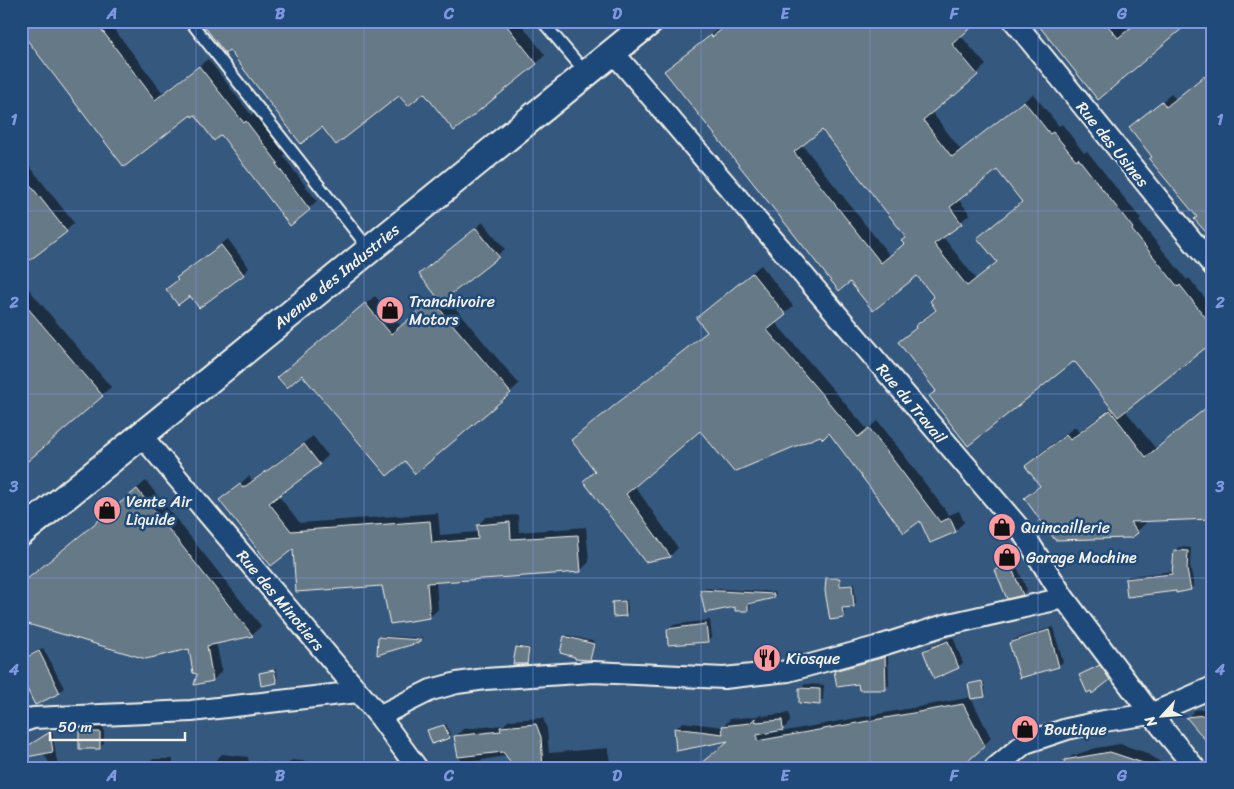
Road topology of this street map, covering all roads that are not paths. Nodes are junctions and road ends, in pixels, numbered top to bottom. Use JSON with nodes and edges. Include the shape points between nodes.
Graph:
{"nodes":[{"id":1,"x":190,"y":21,"type":"edge"},
{"id":2,"x":542,"y":21,"type":"edge"},
{"id":3,"x":651,"y":21,"type":"edge"},
{"id":4,"x":1014,"y":21,"type":"edge"},
{"id":5,"x":613,"y":52,"type":"junction"},
{"id":6,"x":586,"y":74,"type":"junction"},
{"id":7,"x":369,"y":249,"type":"junction"},
{"id":8,"x":1213,"y":266,"type":"edge"},
{"id":9,"x":141,"y":434,"type":"junction"},
{"id":10,"x":21,"y":533,"type":"edge"},
{"id":11,"x":1064,"y":598,"type":"junction"},
{"id":12,"x":1213,"y":687,"type":"edge"},
{"id":13,"x":358,"y":692,"type":"junction"},
{"id":14,"x":1151,"y":714,"type":"junction"},
{"id":15,"x":379,"y":716,"type":"junction"},
{"id":16,"x":21,"y":722,"type":"edge"},
{"id":17,"x":417,"y":768,"type":"edge"},
{"id":18,"x":995,"y":768,"type":"edge"},
{"id":19,"x":1195,"y":768,"type":"edge"}],
"edges":[{"from":1,"to":7,"type":"lane"},
{"from":2,"to":6,"type":"lane"},
{"from":3,"to":5,"type":"street","name":"Avenue des Industries"},
{"from":4,"to":8,"type":"street","name":"Rue des Usines"},
{"from":5,"to":6,"type":"street","name":"Avenue des Industries"},
{"from":5,"to":11,"type":"street","name":"Rue du Travail","via":[[1021,530]]},
{"from":6,"to":7,"type":"street","name":"Avenue des Industries"},
{"from":7,"to":9,"type":"street","name":"Avenue des Industries"},
{"from":9,"to":10,"type":"street","name":"Avenue des Industries"},
{"from":9,"to":13,"type":"street","name":"Rue des Minotiers"},
{"from":11,"to":14,"type":"street","name":"Rue du Travail"},
{"from":11,"to":15,"type":"street","via":[[945,625],[788,671],[724,678],[593,672],[476,680],[431,690]]},
{"from":12,"to":14,"type":"street"},
{"from":13,"to":15,"type":"street","name":"Rue des Minotiers"},
{"from":13,"to":16,"type":"street","via":[[191,711],[33,718]]},
{"from":14,"to":18,"type":"street","via":[[1066,729],[1025,743]]},
{"from":14,"to":19,"type":"street","name":"Rue du Travail"},
{"from":15,"to":17,"type":"street","name":"Rue des Minotiers"}]}
